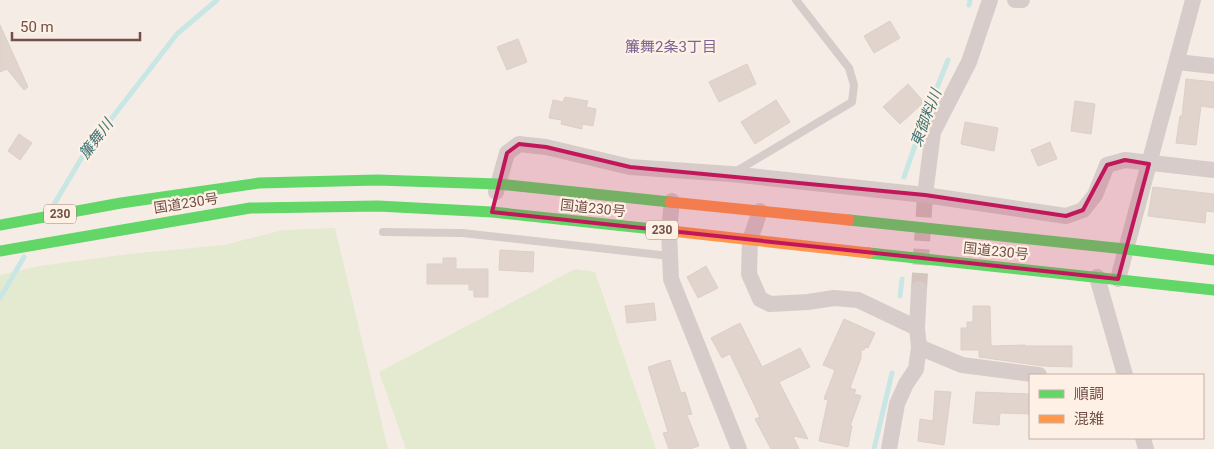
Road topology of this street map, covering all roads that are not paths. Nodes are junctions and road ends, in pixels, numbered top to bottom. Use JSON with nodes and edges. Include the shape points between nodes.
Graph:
{"nodes":[{"id":1,"x":796,"y":0,"type":"edge"},
{"id":2,"x":990,"y":0,"type":"edge"},
{"id":3,"x":1015,"y":0,"type":"edge"},
{"id":4,"x":1022,"y":0,"type":"edge"},
{"id":5,"x":1193,"y":0,"type":"edge"},
{"id":6,"x":1177,"y":62,"type":"junction"},
{"id":7,"x":1214,"y":66,"type":"edge"},
{"id":8,"x":1148,"y":164,"type":"junction"},
{"id":9,"x":1214,"y":170,"type":"edge"},
{"id":10,"x":731,"y":174,"type":"junction"},
{"id":11,"x":498,"y":184,"type":"junction"},
{"id":12,"x":925,"y":195,"type":"junction"},
{"id":13,"x":672,"y":201,"type":"junction"},
{"id":14,"x":760,"y":211,"type":"junction"},
{"id":15,"x":492,"y":212,"type":"junction"},
{"id":16,"x":0,"y":225,"type":"edge"},
{"id":17,"x":669,"y":231,"type":"junction"},
{"id":18,"x":383,"y":232,"type":"dead end"},
{"id":19,"x":750,"y":240,"type":"junction"},
{"id":20,"x":1125,"y":249,"type":"junction"},
{"id":21,"x":0,"y":251,"type":"edge"},
{"id":22,"x":670,"y":256,"type":"junction"},
{"id":23,"x":1214,"y":260,"type":"edge"},
{"id":24,"x":1097,"y":277,"type":"junction"},
{"id":25,"x":1118,"y":279,"type":"junction"},
{"id":26,"x":920,"y":289,"type":"tunnel mouth"},
{"id":27,"x":1214,"y":290,"type":"edge"},
{"id":28,"x":917,"y":328,"type":"junction"},
{"id":29,"x":919,"y":347,"type":"junction"},
{"id":30,"x":1032,"y":374,"type":"edge"},
{"id":31,"x":1125,"y":374,"type":"edge"},
{"id":32,"x":739,"y":449,"type":"edge"},
{"id":33,"x":889,"y":449,"type":"edge"}],
"edges":[{"from":1,"to":10,"type":"lane","via":[[849,68],[854,85],[852,102]]},
{"from":2,"to":12,"type":"street","via":[[969,62],[933,132]]},
{"from":3,"to":4,"type":"street"},
{"from":5,"to":6,"type":"street"},
{"from":6,"to":7,"type":"street"},
{"from":6,"to":8,"type":"street"},
{"from":8,"to":9,"type":"street"},
{"from":8,"to":12,"type":"street","via":[[1124,160],[1107,165],[1094,195],[1083,210],[1066,216]]},
{"from":8,"to":20,"type":"street"},
{"from":10,"to":11,"type":"street","via":[[630,167],[546,147],[519,144],[507,153]]},
{"from":10,"to":12,"type":"street"},
{"from":11,"to":13,"type":"highway","name":"国道230号","number":"230"},
{"from":11,"to":15,"type":"street"},
{"from":11,"to":16,"type":"highway","name":"国道230号","number":"230","via":[[377,180],[259,184],[120,203]]},
{"from":13,"to":14,"type":"highway","name":"国道230号","number":"230"},
{"from":13,"to":17,"type":"street"},
{"from":14,"to":19,"type":"street"},
{"from":14,"to":20,"type":"highway","name":"国道230号","number":"230"},
{"from":15,"to":17,"type":"highway","name":"国道230号","number":"230"},
{"from":15,"to":21,"type":"highway","name":"国道230号","number":"230","via":[[378,206],[250,208]]},
{"from":17,"to":19,"type":"highway","name":"国道230号","number":"230"},
{"from":17,"to":22,"type":"street"},
{"from":18,"to":22,"type":"lane","via":[[462,233]]},
{"from":19,"to":24,"type":"highway","name":"国道230号","number":"230"},
{"from":19,"to":28,"type":"street","via":[[749,274],[760,299],[770,304],[834,298],[858,300]]},
{"from":20,"to":23,"type":"highway","name":"国道230号","number":"230"},
{"from":20,"to":25,"type":"street"},
{"from":22,"to":32,"type":"street","via":[[671,279]]},
{"from":24,"to":25,"type":"highway","name":"国道230号","number":"230"},
{"from":24,"to":31,"type":"street"},
{"from":25,"to":27,"type":"highway","name":"国道230号","number":"230"},
{"from":26,"to":28,"type":"street"},
{"from":28,"to":29,"type":"street"},
{"from":29,"to":30,"type":"street","via":[[962,364]]},
{"from":29,"to":33,"type":"street","via":[[916,369],[897,404]]}]}
